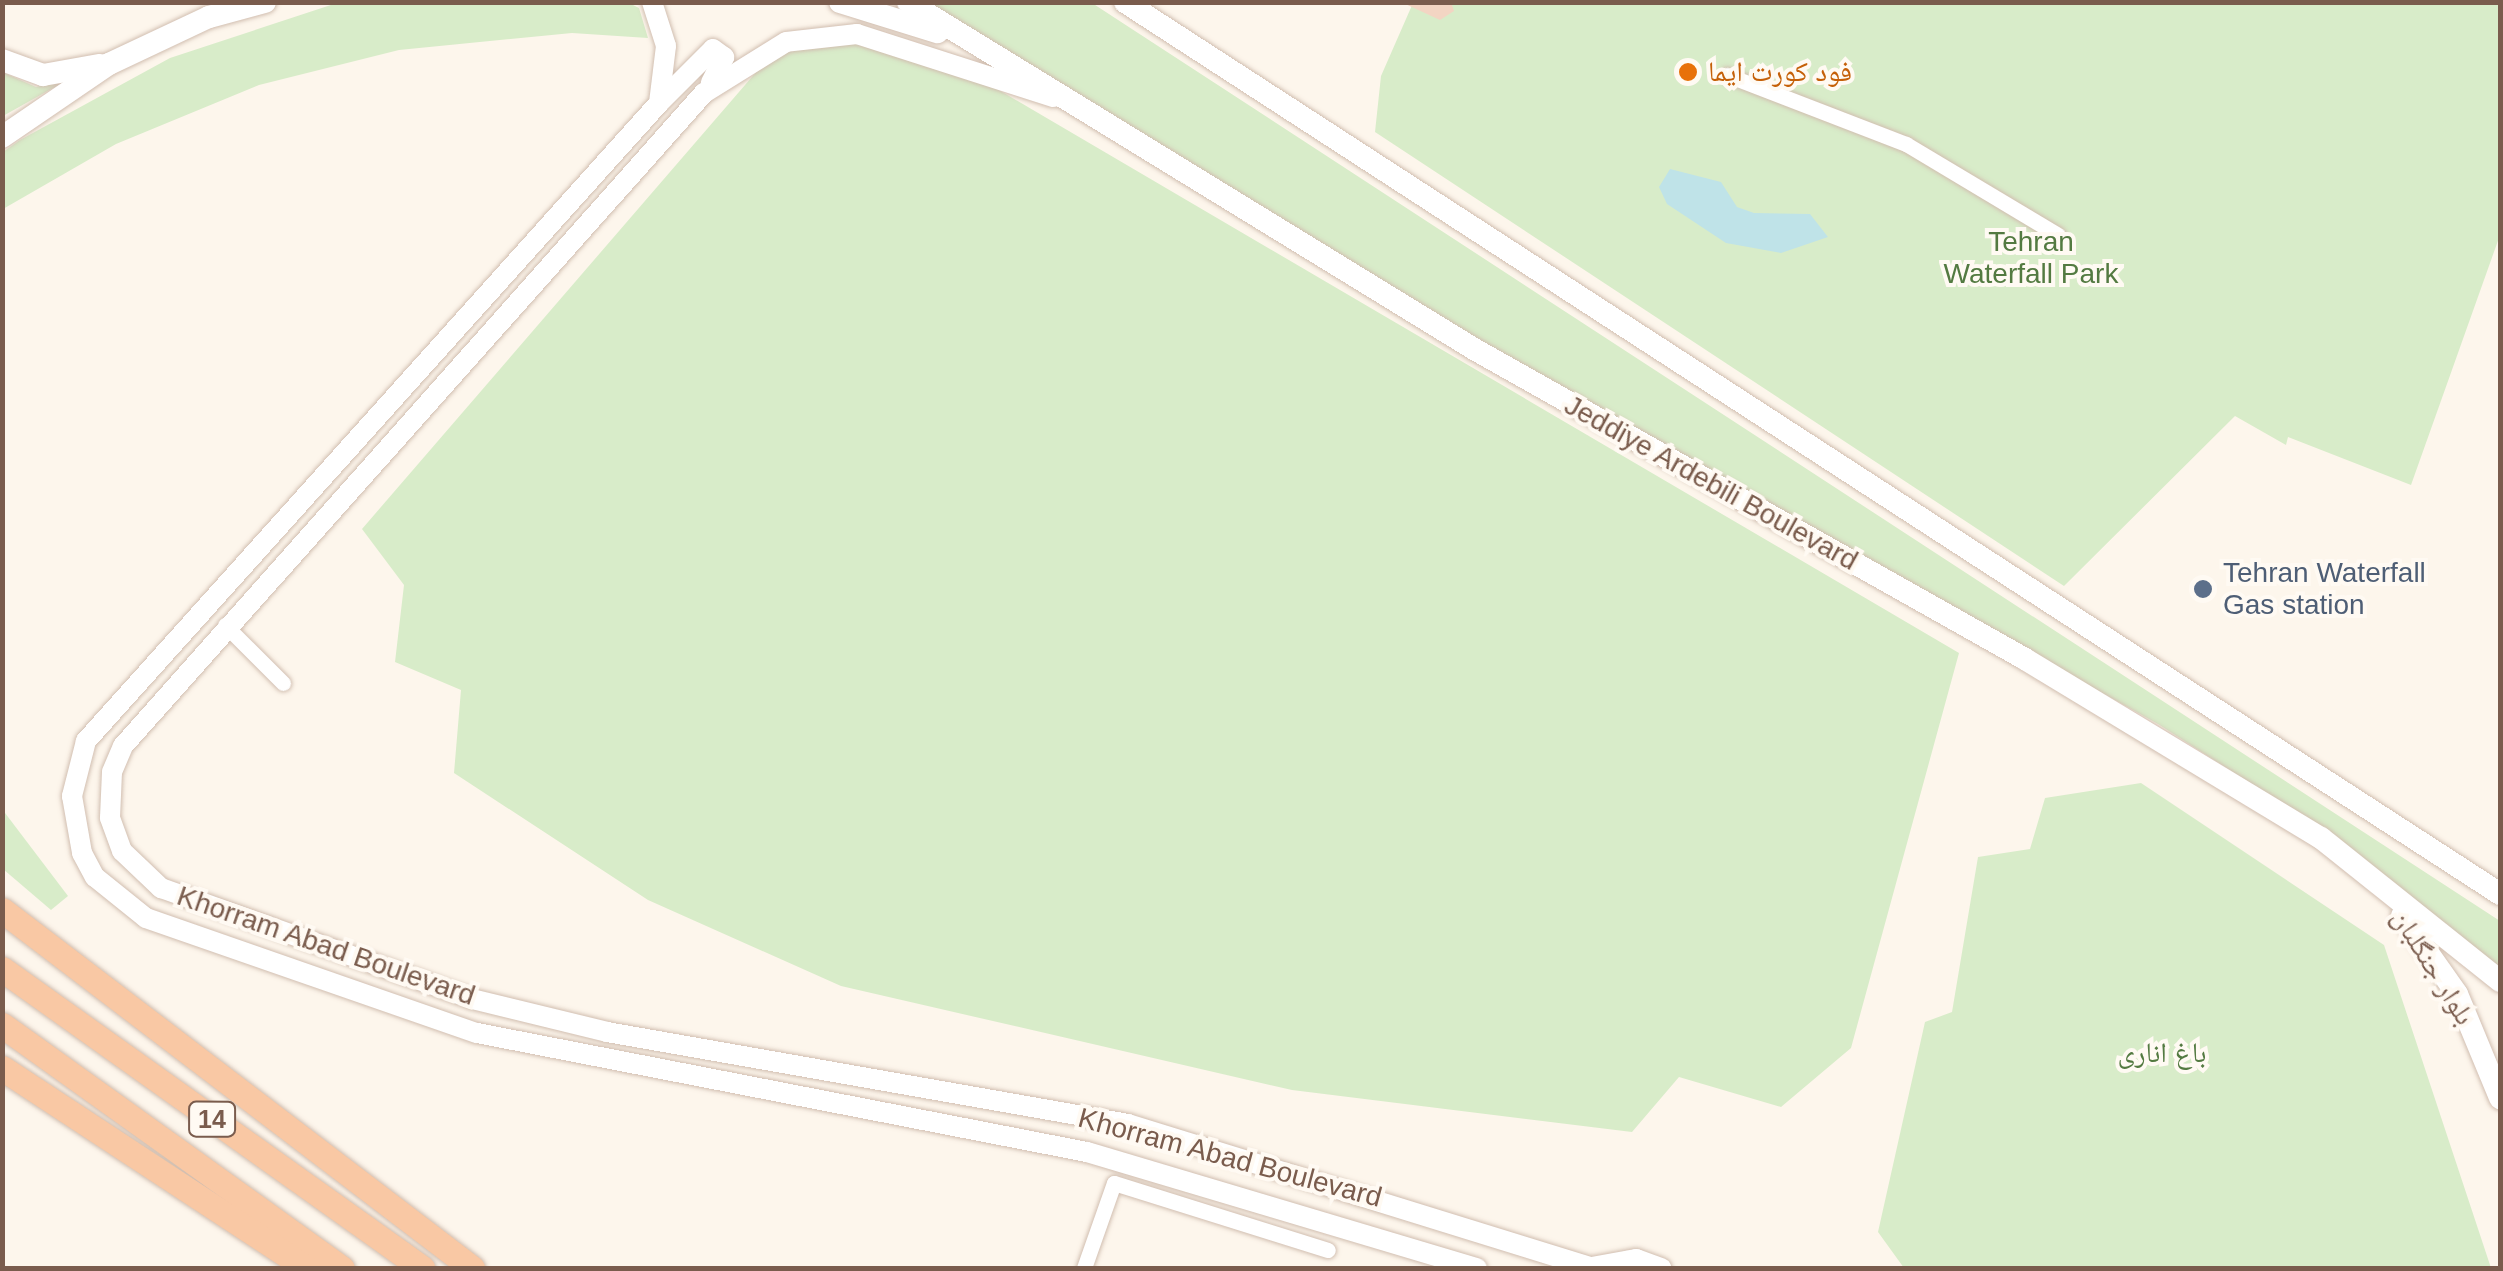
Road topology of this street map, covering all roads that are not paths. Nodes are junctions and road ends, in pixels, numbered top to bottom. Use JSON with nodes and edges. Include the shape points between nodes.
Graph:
{"nodes":[{"id":1,"x":265,"y":2,"type":"edge"},
{"id":2,"x":652,"y":2,"type":"edge"},
{"id":3,"x":840,"y":2,"type":"edge"},
{"id":4,"x":908,"y":2,"type":"edge"},
{"id":5,"x":1125,"y":2,"type":"edge"},
{"id":6,"x":988,"y":50,"type":"junction"},
{"id":7,"x":2,"y":60,"type":"edge"},
{"id":8,"x":109,"y":64,"type":"junction"},
{"id":9,"x":1726,"y":75,"type":"dead end"},
{"id":10,"x":704,"y":93,"type":"junction"},
{"id":11,"x":658,"y":103,"type":"junction"},
{"id":12,"x":1070,"y":103,"type":"junction"},
{"id":13,"x":2,"y":137,"type":"edge"},
{"id":14,"x":2058,"y":235,"type":"dead end"},
{"id":15,"x":243,"y":567,"type":"junction"},
{"id":16,"x":262,"y":582,"type":"junction"},
{"id":17,"x":225,"y":625,"type":"junction"},
{"id":18,"x":283,"y":683,"type":"dead end"},
{"id":19,"x":2386,"y":892,"type":"junction"},
{"id":20,"x":2500,"y":894,"type":"edge"},
{"id":21,"x":2,"y":901,"type":"edge"},
{"id":22,"x":2,"y":910,"type":"edge"},
{"id":23,"x":40,"y":936,"type":"junction"},
{"id":24,"x":2,"y":970,"type":"edge"},
{"id":25,"x":2500,"y":982,"type":"edge"},
{"id":26,"x":2,"y":1024,"type":"edge"},
{"id":27,"x":2,"y":1068,"type":"edge"},
{"id":28,"x":2500,"y":1098,"type":"edge"},
{"id":29,"x":1122,"y":1162,"type":"junction"},
{"id":30,"x":1114,"y":1183,"type":"junction"},
{"id":31,"x":1244,"y":1198,"type":"junction"},
{"id":32,"x":1235,"y":1221,"type":"junction"},
{"id":33,"x":1328,"y":1250,"type":"dead end"},
{"id":34,"x":307,"y":1268,"type":"edge"},
{"id":35,"x":342,"y":1268,"type":"edge"},
{"id":36,"x":422,"y":1268,"type":"edge"},
{"id":37,"x":472,"y":1268,"type":"edge"},
{"id":38,"x":1084,"y":1268,"type":"edge"},
{"id":39,"x":1477,"y":1268,"type":"edge"},
{"id":40,"x":1587,"y":1268,"type":"edge"},
{"id":41,"x":1661,"y":1268,"type":"edge"}],
"edges":[{"from":1,"to":8,"type":"main road","via":[[210,17]]},
{"from":2,"to":11,"type":"street","via":[[666,46]]},
{"from":3,"to":6,"type":"main road"},
{"from":4,"to":6,"type":"main road","name":"Jeddiye Ardebili Boulevard"},
{"from":5,"to":20,"type":"main road"},
{"from":6,"to":12,"type":"main road","name":"Jeddiye Ardebili Boulevard"},
{"from":7,"to":8,"type":"main road","via":[[44,75]]},
{"from":8,"to":13,"type":"main road"},
{"from":9,"to":14,"type":"street","via":[[1906,144]]},
{"from":10,"to":11,"type":"street","name":"Khorram Abad Boulevard","via":[[723,67],[713,49]]},
{"from":10,"to":12,"type":"street","name":"Khorram Abad Boulevard","via":[[786,42],[857,34]]},
{"from":10,"to":16,"type":"street","name":"Khorram Abad Boulevard"},
{"from":11,"to":15,"type":"street","name":"Khorram Abad Boulevard"},
{"from":12,"to":19,"type":"main road","name":"Jeddiye Ardebili Boulevard","via":[[1474,350],[2025,659],[2322,838]]},
{"from":15,"to":16,"type":"street"},
{"from":15,"to":29,"type":"street","name":"Khorram Abad Boulevard","via":[[169,639],[86,740],[75,826],[95,877],[146,918],[478,1033]]},
{"from":16,"to":17,"type":"street","name":"Khorram Abad Boulevard"},
{"from":17,"to":18,"type":"street"},
{"from":17,"to":40,"type":"street","name":"Khorram Abad Boulevard","via":[[139,725],[112,772],[110,818],[122,851],[161,888],[472,999],[607,1032],[1128,1124]]},
{"from":19,"to":25,"type":"main road","name":"Jeddiye Ardebili Boulevard"},
{"from":19,"to":28,"type":"main road","name":"بلوار جنگلبان","via":[[2456,994]]},
{"from":21,"to":23,"type":"highway"},
{"from":22,"to":23,"type":"highway"},
{"from":23,"to":37,"type":"highway"},
{"from":24,"to":36,"type":"highway","number":"14"},
{"from":26,"to":35,"type":"highway","number":"14"},
{"from":27,"to":34,"type":"highway"},
{"from":29,"to":30,"type":"street"},
{"from":29,"to":31,"type":"street","name":"Khorram Abad Boulevard"},
{"from":30,"to":32,"type":"street"},
{"from":30,"to":38,"type":"street"},
{"from":31,"to":32,"type":"street"},
{"from":31,"to":39,"type":"street","name":"Khorram Abad Boulevard"},
{"from":32,"to":33,"type":"street"},
{"from":40,"to":41,"type":"street","via":[[1636,1258]]}]}
